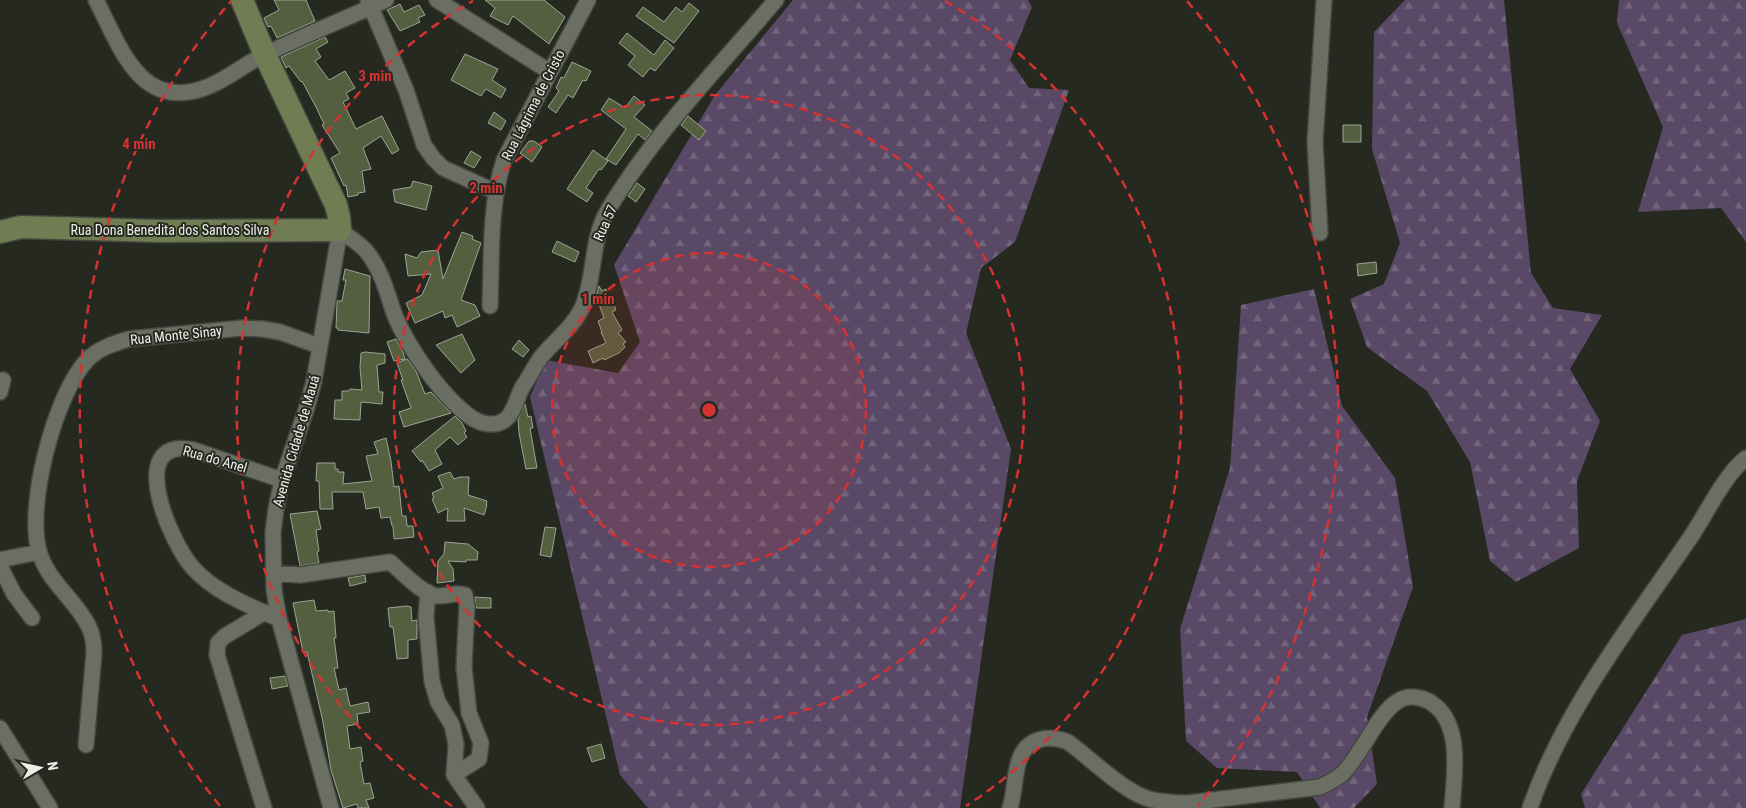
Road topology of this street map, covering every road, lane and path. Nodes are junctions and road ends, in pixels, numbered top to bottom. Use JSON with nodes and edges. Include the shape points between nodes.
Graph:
{"nodes":[{"id":1,"x":96,"y":0,"type":"edge"},
{"id":2,"x":242,"y":0,"type":"edge"},
{"id":3,"x":386,"y":0,"type":"edge"},
{"id":4,"x":437,"y":0,"type":"edge"},
{"id":5,"x":588,"y":0,"type":"edge"},
{"id":6,"x":776,"y":0,"type":"edge"},
{"id":7,"x":1324,"y":0,"type":"edge"},
{"id":8,"x":369,"y":4,"type":"edge"},
{"id":9,"x":264,"y":54,"type":"junction"},
{"id":10,"x":550,"y":72,"type":"junction"},
{"id":11,"x":496,"y":192,"type":"junction"},
{"id":12,"x":340,"y":230,"type":"junction"},
{"id":13,"x":0,"y":232,"type":"edge"},
{"id":14,"x":1320,"y":232,"type":"dead end"},
{"id":15,"x":490,"y":306,"type":"dead end"},
{"id":16,"x":319,"y":346,"type":"junction"},
{"id":17,"x":1746,"y":458,"type":"edge"},
{"id":18,"x":282,"y":480,"type":"junction"},
{"id":19,"x":39,"y":552,"type":"junction"},
{"id":20,"x":0,"y":560,"type":"edge"},
{"id":21,"x":0,"y":566,"type":"edge"},
{"id":22,"x":274,"y":573,"type":"junction"},
{"id":23,"x":428,"y":592,"type":"junction"},
{"id":24,"x":265,"y":612,"type":"junction"},
{"id":25,"x":32,"y":618,"type":"dead end"},
{"id":26,"x":279,"y":619,"type":"junction"},
{"id":27,"x":0,"y":728,"type":"edge"},
{"id":28,"x":86,"y":745,"type":"dead end"},
{"id":29,"x":454,"y":775,"type":"junction"},
{"id":30,"x":50,"y":808,"type":"edge"},
{"id":31,"x":264,"y":808,"type":"edge"},
{"id":32,"x":332,"y":808,"type":"edge"},
{"id":33,"x":477,"y":808,"type":"edge"},
{"id":34,"x":1010,"y":808,"type":"edge"},
{"id":35,"x":1452,"y":808,"type":"edge"},
{"id":36,"x":1530,"y":808,"type":"edge"}],
"edges":[{"from":1,"to":9,"type":"street","via":[[133,69],[150,84],[172,92],[186,93],[210,86]]},
{"from":2,"to":9,"type":"street","name":"Avenida Cidade de Mauá"},
{"from":3,"to":8,"type":"street"},
{"from":4,"to":10,"type":"street"},
{"from":5,"to":10,"type":"street","name":"Rua Lágrima de Cristo"},
{"from":6,"to":12,"type":"street","name":"Rua 57","via":[[649,149],[607,212],[595,241],[582,307],[574,321],[542,356],[505,419],[485,424],[473,418],[427,371],[409,345],[375,264],[366,250]]},
{"from":7,"to":14,"type":"street","via":[[1316,142]]},
{"from":8,"to":9,"type":"street"},
{"from":8,"to":11,"type":"street","via":[[406,90],[424,145],[443,168]]},
{"from":9,"to":12,"type":"street","name":"Avenida Cidade de Mauá","via":[[336,205]]},
{"from":10,"to":11,"type":"street","name":"Rua Lágrima de Cristo","via":[[504,160]]},
{"from":11,"to":15,"type":"street","name":"Rua Lágrima de Cristo"},
{"from":12,"to":13,"type":"street","name":"Rua Dona Benedita dos Santos Silva","via":[[160,231],[21,227]]},
{"from":12,"to":16,"type":"street","name":"Avenida Cidade de Mauá"},
{"from":16,"to":18,"type":"street","name":"Avenida Cidade de Mauá","via":[[307,407]]},
{"from":16,"to":19,"type":"street","name":"Rua Monte Sinay","via":[[280,332],[242,328],[129,340],[95,354],[72,383],[44,456],[36,530]]},
{"from":17,"to":36,"type":"street","via":[[1728,479],[1600,668],[1560,739]]},
{"from":18,"to":22,"type":"street","name":"Avenida Cidade de Mauá","via":[[273,532]]},
{"from":18,"to":24,"type":"street","name":"Rua do Anel","via":[[182,448],[166,452],[160,459],[157,476],[166,522],[177,546],[193,568],[210,584]]},
{"from":19,"to":20,"type":"street"},
{"from":19,"to":28,"type":"street","via":[[51,576],[89,627],[93,639]]},
{"from":21,"to":25,"type":"street","via":[[14,594]]},
{"from":22,"to":23,"type":"street","via":[[300,574],[390,562],[415,585]]},
{"from":22,"to":26,"type":"street","name":"Avenida Cidade de Mauá"},
{"from":23,"to":29,"type":"street","via":[[426,617],[432,682],[438,702],[452,724],[456,744]]},
{"from":23,"to":29,"type":"street","via":[[436,596],[465,595],[467,605],[464,667],[469,713],[481,743],[479,759]]},
{"from":24,"to":26,"type":"street","name":"Rua do Anel"},
{"from":24,"to":31,"type":"street","via":[[225,636],[218,644],[217,654]]},
{"from":26,"to":32,"type":"street","name":"Avenida Cidade de Mauá"},
{"from":27,"to":30,"type":"street"},
{"from":29,"to":33,"type":"street"},
{"from":34,"to":35,"type":"street","via":[[1019,758],[1029,744],[1048,737],[1068,742],[1130,790],[1160,801],[1188,802],[1320,787],[1342,774],[1389,708],[1399,699],[1419,697],[1440,709],[1452,735],[1455,756]]}]}
